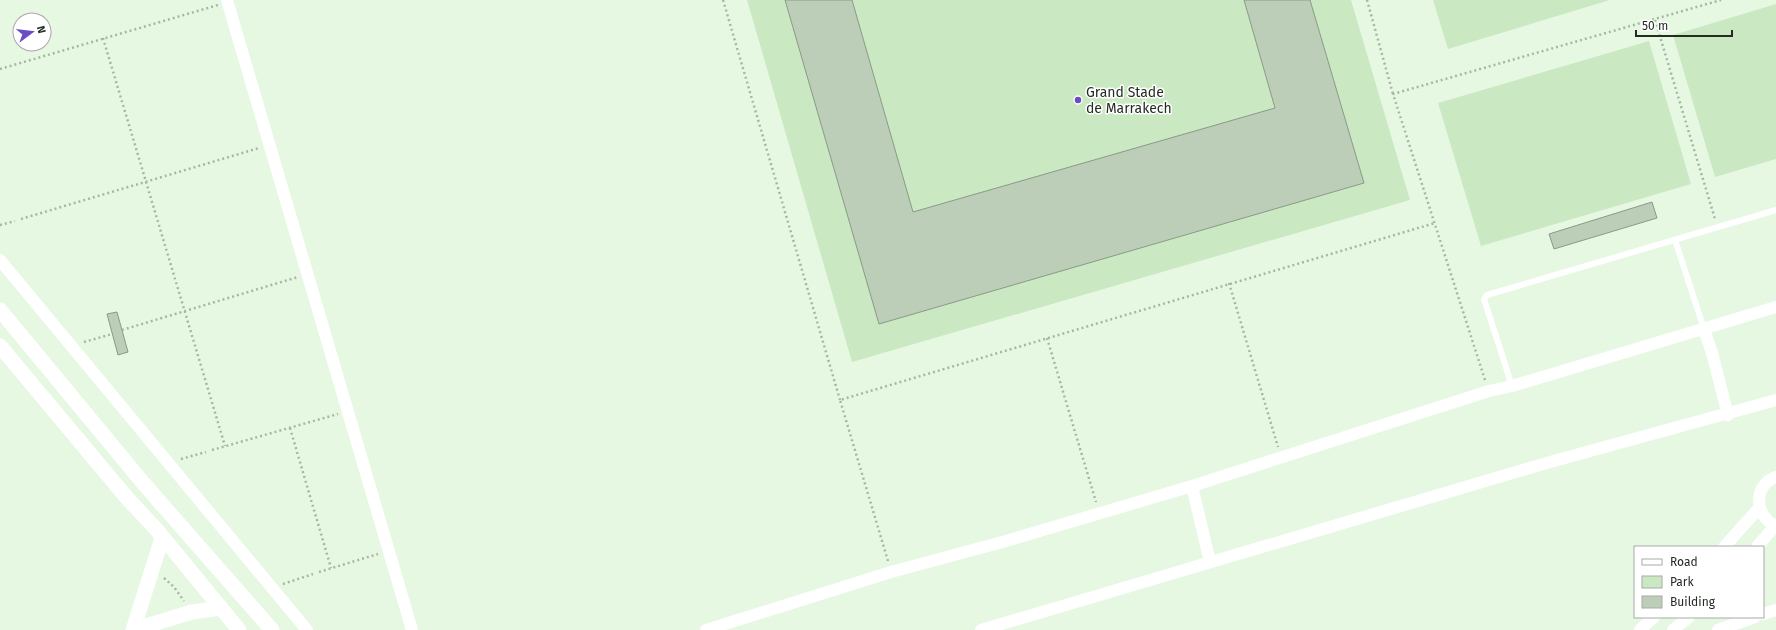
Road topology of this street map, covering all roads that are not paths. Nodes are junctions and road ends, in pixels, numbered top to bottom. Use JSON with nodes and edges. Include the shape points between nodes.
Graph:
{"nodes":[{"id":1,"x":227,"y":1,"type":"edge"},
{"id":2,"x":1776,"y":210,"type":"edge"},
{"id":3,"x":1675,"y":240,"type":"junction"},
{"id":4,"x":0,"y":260,"type":"edge"},
{"id":5,"x":1776,"y":307,"type":"edge"},
{"id":6,"x":0,"y":310,"type":"edge"},
{"id":7,"x":1704,"y":328,"type":"junction"},
{"id":8,"x":0,"y":346,"type":"edge"},
{"id":9,"x":1512,"y":386,"type":"junction"},
{"id":10,"x":1776,"y":400,"type":"edge"},
{"id":11,"x":1728,"y":414,"type":"junction"},
{"id":12,"x":1776,"y":477,"type":"edge"},
{"id":13,"x":1192,"y":486,"type":"junction"},
{"id":14,"x":1759,"y":508,"type":"junction"},
{"id":15,"x":1775,"y":526,"type":"edge"},
{"id":16,"x":162,"y":538,"type":"junction"},
{"id":17,"x":1725,"y":546,"type":"edge"},
{"id":18,"x":1758,"y":546,"type":"edge"},
{"id":19,"x":1210,"y":562,"type":"junction"},
{"id":20,"x":220,"y":608,"type":"junction"},
{"id":21,"x":1776,"y":610,"type":"edge"},
{"id":22,"x":1764,"y":614,"type":"edge"},
{"id":23,"x":1653,"y":618,"type":"edge"},
{"id":24,"x":1688,"y":618,"type":"edge"},
{"id":25,"x":1752,"y":618,"type":"edge"},
{"id":26,"x":133,"y":630,"type":"edge"},
{"id":27,"x":239,"y":630,"type":"edge"},
{"id":28,"x":272,"y":630,"type":"edge"},
{"id":29,"x":307,"y":630,"type":"edge"},
{"id":30,"x":412,"y":630,"type":"edge"},
{"id":31,"x":706,"y":630,"type":"edge"},
{"id":32,"x":981,"y":630,"type":"edge"},
{"id":33,"x":1640,"y":630,"type":"edge"},
{"id":34,"x":1673,"y":630,"type":"edge"},
{"id":35,"x":1718,"y":630,"type":"edge"}],
"edges":[{"from":1,"to":30,"type":"street"},
{"from":2,"to":3,"type":"lane"},
{"from":3,"to":7,"type":"lane"},
{"from":3,"to":9,"type":"lane","via":[[1487,296],[1484,299]]},
{"from":4,"to":29,"type":"street"},
{"from":5,"to":7,"type":"street"},
{"from":6,"to":28,"type":"street","via":[[144,484]]},
{"from":7,"to":9,"type":"street"},
{"from":7,"to":11,"type":"street"},
{"from":8,"to":16,"type":"street"},
{"from":9,"to":13,"type":"street","via":[[1489,391]]},
{"from":10,"to":11,"type":"street"},
{"from":11,"to":19,"type":"street","via":[[1550,462]]},
{"from":12,"to":14,"type":"street","via":[[1766,483],[1761,491],[1758,499]]},
{"from":13,"to":19,"type":"street"},
{"from":13,"to":31,"type":"street","via":[[892,572]]},
{"from":14,"to":15,"type":"street","via":[[1768,522]]},
{"from":14,"to":17,"type":"street"},
{"from":15,"to":18,"type":"street"},
{"from":16,"to":20,"type":"street"},
{"from":16,"to":26,"type":"street"},
{"from":19,"to":32,"type":"street"},
{"from":20,"to":26,"type":"street","via":[[192,612]]},
{"from":20,"to":27,"type":"street"},
{"from":21,"to":22,"type":"street"},
{"from":23,"to":33,"type":"street"},
{"from":24,"to":34,"type":"street"},
{"from":25,"to":35,"type":"street"}]}
